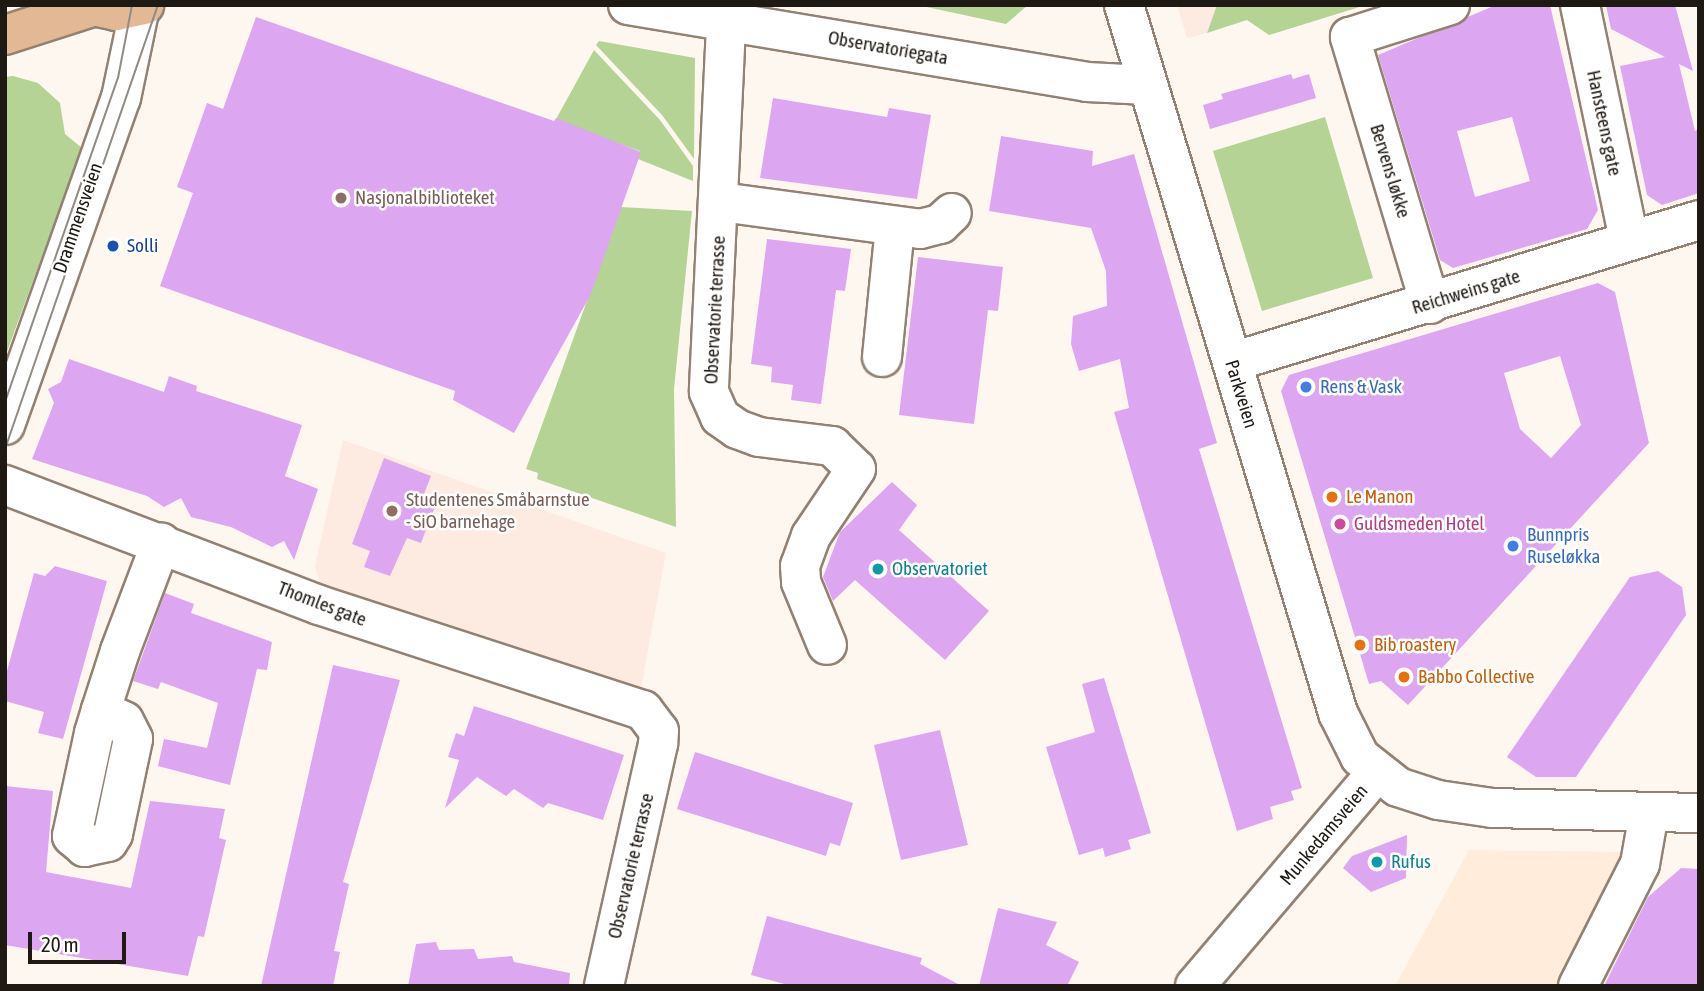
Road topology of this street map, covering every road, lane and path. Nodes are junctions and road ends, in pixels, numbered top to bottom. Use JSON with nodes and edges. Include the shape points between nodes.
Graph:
{"nodes":[{"id":1,"x":628,"y":5,"type":"edge"},
{"id":2,"x":1124,"y":5,"type":"edge"},
{"id":3,"x":1450,"y":5,"type":"edge"},
{"id":4,"x":1580,"y":5,"type":"edge"},
{"id":5,"x":90,"y":6,"type":"edge"},
{"id":6,"x":142,"y":6,"type":"edge"},
{"id":7,"x":727,"y":13,"type":"edge"},
{"id":8,"x":5,"y":35,"type":"edge"},
{"id":9,"x":1147,"y":85,"type":"junction"},
{"id":10,"x":722,"y":202,"type":"junction"},
{"id":11,"x":952,"y":213,"type":"dead end"},
{"id":12,"x":1699,"y":220,"type":"edge"},
{"id":13,"x":895,"y":227,"type":"junction"},
{"id":14,"x":1629,"y":240,"type":"junction"},
{"id":15,"x":1430,"y":304,"type":"junction"},
{"id":16,"x":883,"y":357,"type":"dead end"},
{"id":17,"x":1232,"y":362,"type":"junction"},
{"id":18,"x":5,"y":425,"type":"edge"},
{"id":19,"x":5,"y":485,"type":"edge"},
{"id":20,"x":162,"y":543,"type":"junction"},
{"id":21,"x":827,"y":645,"type":"dead end"},
{"id":22,"x":101,"y":710,"type":"dead end"},
{"id":23,"x":643,"y":710,"type":"joint"},
{"id":24,"x":1376,"y":774,"type":"junction"},
{"id":25,"x":1649,"y":813,"type":"junction"},
{"id":26,"x":1699,"y":813,"type":"edge"},
{"id":27,"x":604,"y":986,"type":"edge"},
{"id":28,"x":1195,"y":986,"type":"edge"},
{"id":29,"x":1578,"y":986,"type":"edge"}],
"edges":[{"from":1,"to":7,"type":"street","name":"Observatoriegata"},
{"from":2,"to":9,"type":"street","name":"Parkveien"},
{"from":3,"to":15,"type":"street","name":"Bervens løkke","via":[[1350,37]]},
{"from":4,"to":14,"type":"street","name":"Hansteens gate"},
{"from":5,"to":6,"type":"main road"},
{"from":5,"to":8,"type":"main road"},
{"from":6,"to":18,"type":"street","name":"Drammensveien","via":[[121,97]]},
{"from":7,"to":9,"type":"street","name":"Observatoriegata","via":[[1087,82]]},
{"from":7,"to":10,"type":"street","name":"Observatorie terrasse"},
{"from":9,"to":17,"type":"street","name":"Parkveien"},
{"from":10,"to":13,"type":"street"},
{"from":10,"to":21,"type":"street","name":"Observatorie terrasse","via":[[709,372],[709,392],[720,417],[759,437],[832,446],[856,469],[811,536],[800,566],[801,582]]},
{"from":11,"to":13,"type":"street","via":[[940,224],[920,229]]},
{"from":12,"to":14,"type":"street","name":"Reichweins gate"},
{"from":13,"to":16,"type":"street"},
{"from":14,"to":15,"type":"street","name":"Reichweins gate"},
{"from":15,"to":17,"type":"street","name":"Reichweins gate"},
{"from":17,"to":24,"type":"street","name":"Parkveien","via":[[1338,713],[1348,740]]},
{"from":19,"to":20,"type":"street","name":"Thomles gate"},
{"from":20,"to":22,"type":"street"},
{"from":20,"to":23,"type":"street","name":"Thomles gate","via":[[331,610]]},
{"from":23,"to":27,"type":"street","name":"Observatorie terrasse","via":[[659,731],[658,744]]},
{"from":24,"to":25,"type":"street","name":"Munkedamsveien","via":[[1418,794],[1492,808]]},
{"from":24,"to":28,"type":"street","name":"Munkedamsveien"},
{"from":25,"to":26,"type":"street","name":"Munkedamsveien"},
{"from":25,"to":29,"type":"street","via":[[1640,864]]}]}
